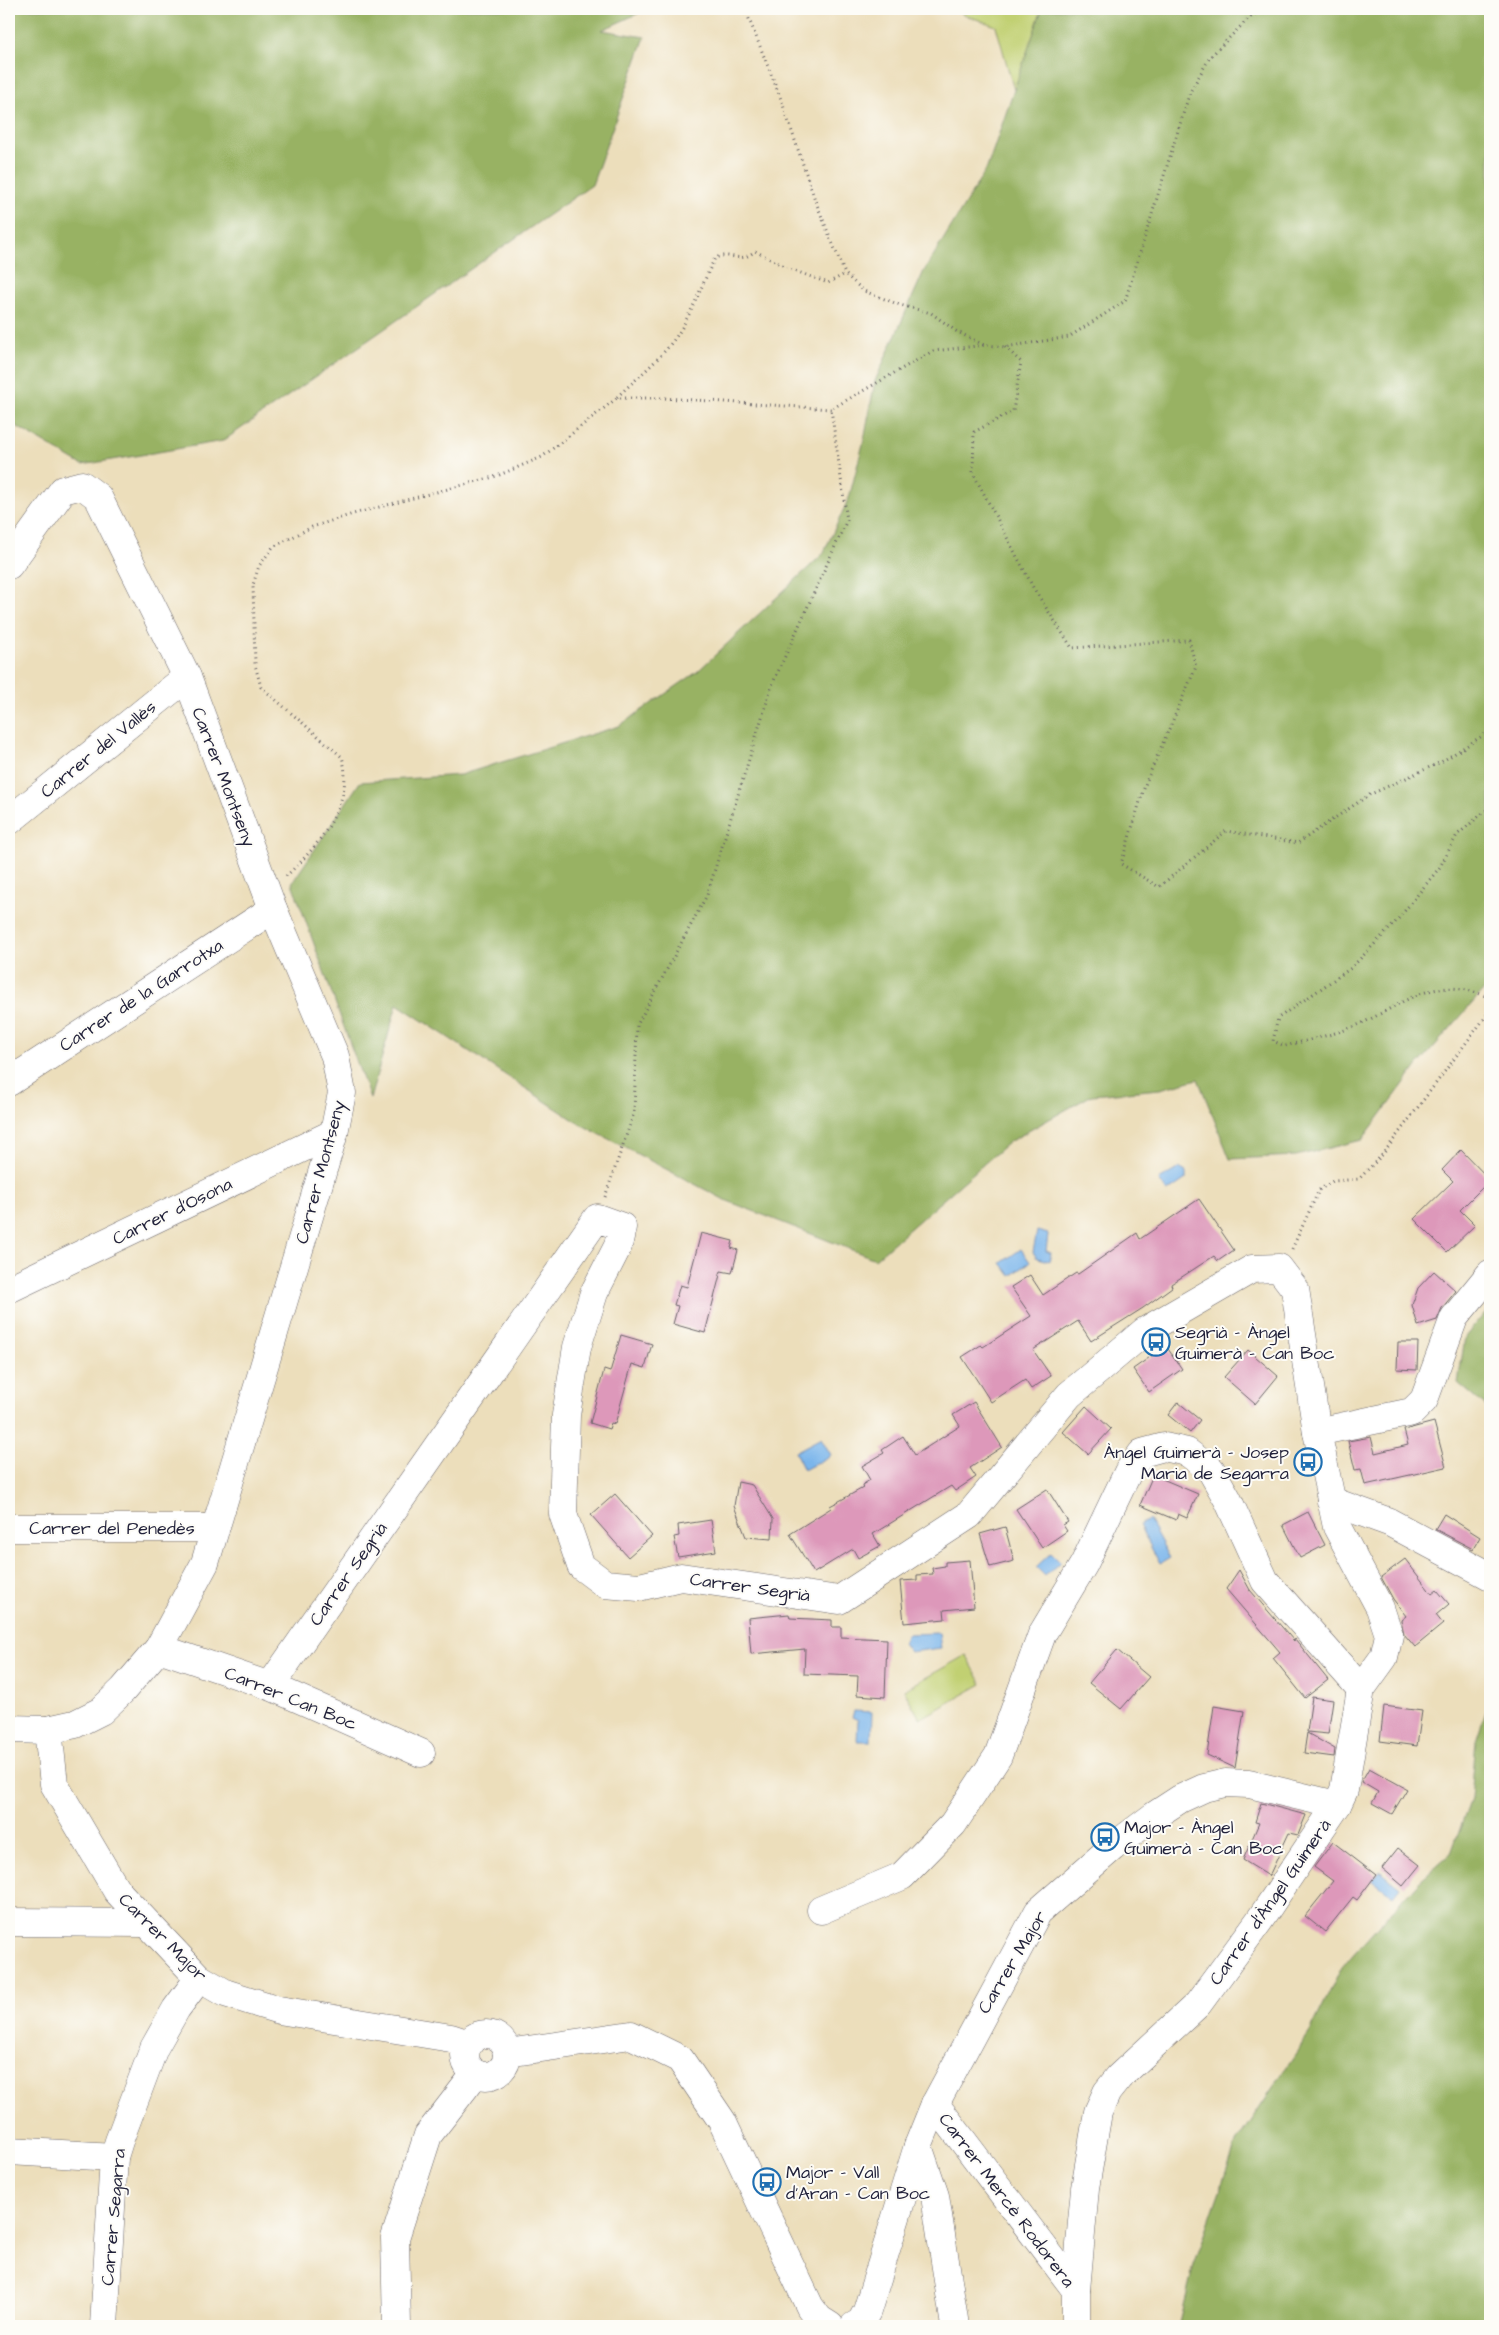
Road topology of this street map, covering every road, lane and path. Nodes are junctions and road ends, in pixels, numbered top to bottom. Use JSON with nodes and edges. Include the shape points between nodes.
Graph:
{"nodes":[{"id":1,"x":745,"y":9,"type":"edge"},
{"id":2,"x":1262,"y":9,"type":"edge"},
{"id":3,"x":845,"y":274,"type":"junction"},
{"id":4,"x":986,"y":345,"type":"junction"},
{"id":5,"x":1005,"y":347,"type":"junction"},
{"id":6,"x":616,"y":398,"type":"junction"},
{"id":7,"x":831,"y":409,"type":"junction"},
{"id":8,"x":9,"y":565,"type":"edge"},
{"id":9,"x":187,"y":677,"type":"junction"},
{"id":10,"x":1490,"y":730,"type":"edge"},
{"id":11,"x":1490,"y":808,"type":"edge"},
{"id":12,"x":9,"y":821,"type":"edge"},
{"id":13,"x":270,"y":901,"type":"junction"},
{"id":14,"x":1490,"y":998,"type":"edge"},
{"id":15,"x":1490,"y":1011,"type":"edge"},
{"id":16,"x":9,"y":1082,"type":"edge"},
{"id":17,"x":334,"y":1133,"type":"junction"},
{"id":18,"x":597,"y":1218,"type":"junction"},
{"id":19,"x":1490,"y":1274,"type":"edge"},
{"id":20,"x":1287,"y":1278,"type":"junction"},
{"id":21,"x":9,"y":1289,"type":"edge"},
{"id":22,"x":1317,"y":1432,"type":"junction"},
{"id":23,"x":1331,"y":1501,"type":"junction"},
{"id":24,"x":9,"y":1528,"type":"edge"},
{"id":25,"x":215,"y":1528,"type":"junction"},
{"id":26,"x":1490,"y":1576,"type":"edge"},
{"id":27,"x":159,"y":1648,"type":"junction"},
{"id":28,"x":270,"y":1686,"type":"junction"},
{"id":29,"x":1361,"y":1689,"type":"junction"},
{"id":30,"x":9,"y":1729,"type":"edge"},
{"id":31,"x":48,"y":1730,"type":"junction"},
{"id":32,"x":421,"y":1753,"type":"dead end"},
{"id":33,"x":1337,"y":1805,"type":"junction"},
{"id":34,"x":822,"y":1910,"type":"dead end"},
{"id":35,"x":9,"y":1922,"type":"edge"},
{"id":36,"x":145,"y":1923,"type":"junction"},
{"id":37,"x":199,"y":1978,"type":"junction"},
{"id":38,"x":469,"y":2044,"type":"junction"},
{"id":39,"x":507,"y":2053,"type":"junction"},
{"id":40,"x":476,"y":2073,"type":"junction"},
{"id":41,"x":935,"y":2104,"type":"junction"},
{"id":42,"x":918,"y":2146,"type":"junction"},
{"id":43,"x":9,"y":2152,"type":"edge"},
{"id":44,"x":114,"y":2157,"type":"junction"},
{"id":45,"x":1076,"y":2290,"type":"junction"},
{"id":46,"x":104,"y":2326,"type":"edge"},
{"id":47,"x":397,"y":2326,"type":"edge"},
{"id":48,"x":830,"y":2326,"type":"edge"},
{"id":49,"x":854,"y":2326,"type":"edge"},
{"id":50,"x":955,"y":2326,"type":"edge"},
{"id":51,"x":1076,"y":2326,"type":"edge"}],
"edges":[{"from":1,"to":3,"type":"path"},
{"from":2,"to":5,"type":"path","via":[[1210,57],[1190,92],[1125,301],[1069,337]]},
{"from":3,"to":4,"type":"path","via":[[864,291],[900,306],[931,313],[956,331]]},
{"from":3,"to":6,"type":"path","via":[[828,283],[755,251],[748,258],[722,255],[715,258],[686,321],[675,337]]},
{"from":4,"to":5,"type":"path"},
{"from":4,"to":7,"type":"path","via":[[933,350]]},
{"from":5,"to":10,"type":"path","via":[[1021,362],[1013,411],[974,432],[973,473],[1034,589],[1072,648],[1189,640],[1196,667],[1146,782],[1121,864],[1159,887],[1226,831],[1298,843],[1369,795],[1441,762]]},
{"from":6,"to":7,"type":"path"},
{"from":6,"to":13,"type":"path","via":[[542,457],[497,476],[312,527],[273,546],[259,566],[253,585],[254,657],[261,687],[342,757],[346,771],[346,785],[340,804],[329,824]]},
{"from":7,"to":18,"type":"path","via":[[847,520],[772,686],[707,895],[636,1025],[634,1114]]},
{"from":8,"to":9,"type":"street","name":"Carrer Montseny","via":[[63,490],[82,485],[98,497]]},
{"from":9,"to":12,"type":"street","name":"Carrer del Vallès"},
{"from":9,"to":13,"type":"street","name":"Carrer Montseny"},
{"from":11,"to":14,"type":"path","via":[[1457,835],[1440,867],[1394,924],[1351,968],[1278,1018],[1273,1041],[1285,1046],[1348,1029],[1416,994],[1458,987]]},
{"from":13,"to":16,"type":"street","name":"Carrer de la Garrotxa"},
{"from":13,"to":17,"type":"street","name":"Carrer Montseny","via":[[335,1056],[342,1093]]},
{"from":15,"to":20,"type":"path","via":[[1383,1154],[1358,1179],[1333,1181],[1319,1190],[1295,1245]]},
{"from":17,"to":21,"type":"street","name":"Carrer d'Osona"},
{"from":17,"to":25,"type":"street","name":"Carrer Montseny"},
{"from":18,"to":20,"type":"street","name":"Carrer Segrià","via":[[622,1227],[618,1246],[594,1293],[577,1347],[566,1415],[563,1514],[582,1566],[604,1584],[639,1587],[681,1577],[839,1600],[969,1515],[1068,1395],[1146,1331],[1252,1269]]},
{"from":18,"to":28,"type":"street","name":"Carrer Segrià"},
{"from":19,"to":22,"type":"street","via":[[1454,1318],[1424,1400],[1412,1412]]},
{"from":20,"to":22,"type":"street","name":"Carrer d'Àngel Guimerà"},
{"from":22,"to":23,"type":"street","name":"Carrer d'Àngel Guimerà"},
{"from":23,"to":26,"type":"street","via":[[1389,1522]]},
{"from":23,"to":29,"type":"street","name":"Carrer d'Àngel Guimerà","via":[[1337,1527],[1380,1608],[1389,1635],[1384,1657]]},
{"from":24,"to":25,"type":"street","name":"Carrer del Penedès"},
{"from":25,"to":27,"type":"street","name":"Carrer Montseny","via":[[205,1562]]},
{"from":27,"to":28,"type":"street","name":"Carrer Can Boc"},
{"from":27,"to":31,"type":"street","name":"Carrer Montseny","via":[[101,1711],[75,1724]]},
{"from":28,"to":32,"type":"street","name":"Carrer Can Boc"},
{"from":29,"to":33,"type":"street","name":"Carrer d'Àngel Guimerà","via":[[1344,1790]]},
{"from":29,"to":34,"type":"street","via":[[1265,1581],[1211,1470],[1187,1452],[1164,1447],[1142,1453],[1128,1472],[1084,1564],[1042,1634],[998,1756],[953,1824],[902,1876]]},
{"from":30,"to":31,"type":"street","name":"Carrer Montseny"},
{"from":31,"to":36,"type":"street","name":"Carrer Major","via":[[54,1784],[117,1891]]},
{"from":33,"to":41,"type":"street","name":"Carrer Major","via":[[1249,1784],[1225,1784],[1204,1788],[1180,1799],[1134,1831],[1038,1912]]},
{"from":33,"to":45,"type":"street","name":"Carrer d'Àngel Guimerà","via":[[1198,2004],[1106,2092],[1098,2112],[1086,2188]]},
{"from":35,"to":36,"type":"street"},
{"from":36,"to":37,"type":"street","name":"Carrer Major"},
{"from":37,"to":38,"type":"street","name":"Carrer Major","via":[[225,1992],[279,2010],[451,2038]]},
{"from":37,"to":44,"type":"street","name":"Carrer Segarra","via":[[176,2008],[154,2048]]},
{"from":38,"to":39,"type":"street","via":[[478,2036],[491,2035],[502,2041]]},
{"from":38,"to":40,"type":"street","via":[[466,2061]]},
{"from":39,"to":40,"type":"street","via":[[505,2065],[497,2073],[487,2076]]},
{"from":39,"to":48,"type":"street","via":[[631,2035],[680,2058],[722,2121],[810,2308]]},
{"from":40,"to":47,"type":"street","via":[[428,2135],[396,2238]]},
{"from":41,"to":42,"type":"street","name":"Carrer Major"},
{"from":41,"to":45,"type":"street","name":"Carrer Mercè Rodorera"},
{"from":42,"to":49,"type":"street","name":"Carrer Major","via":[[867,2311],[861,2322]]},
{"from":42,"to":50,"type":"street","via":[[935,2196]]},
{"from":43,"to":44,"type":"street"},
{"from":44,"to":46,"type":"street","name":"Carrer Segarra"},
{"from":45,"to":51,"type":"street","name":"Carrer Mercè Rodorera"}]}
